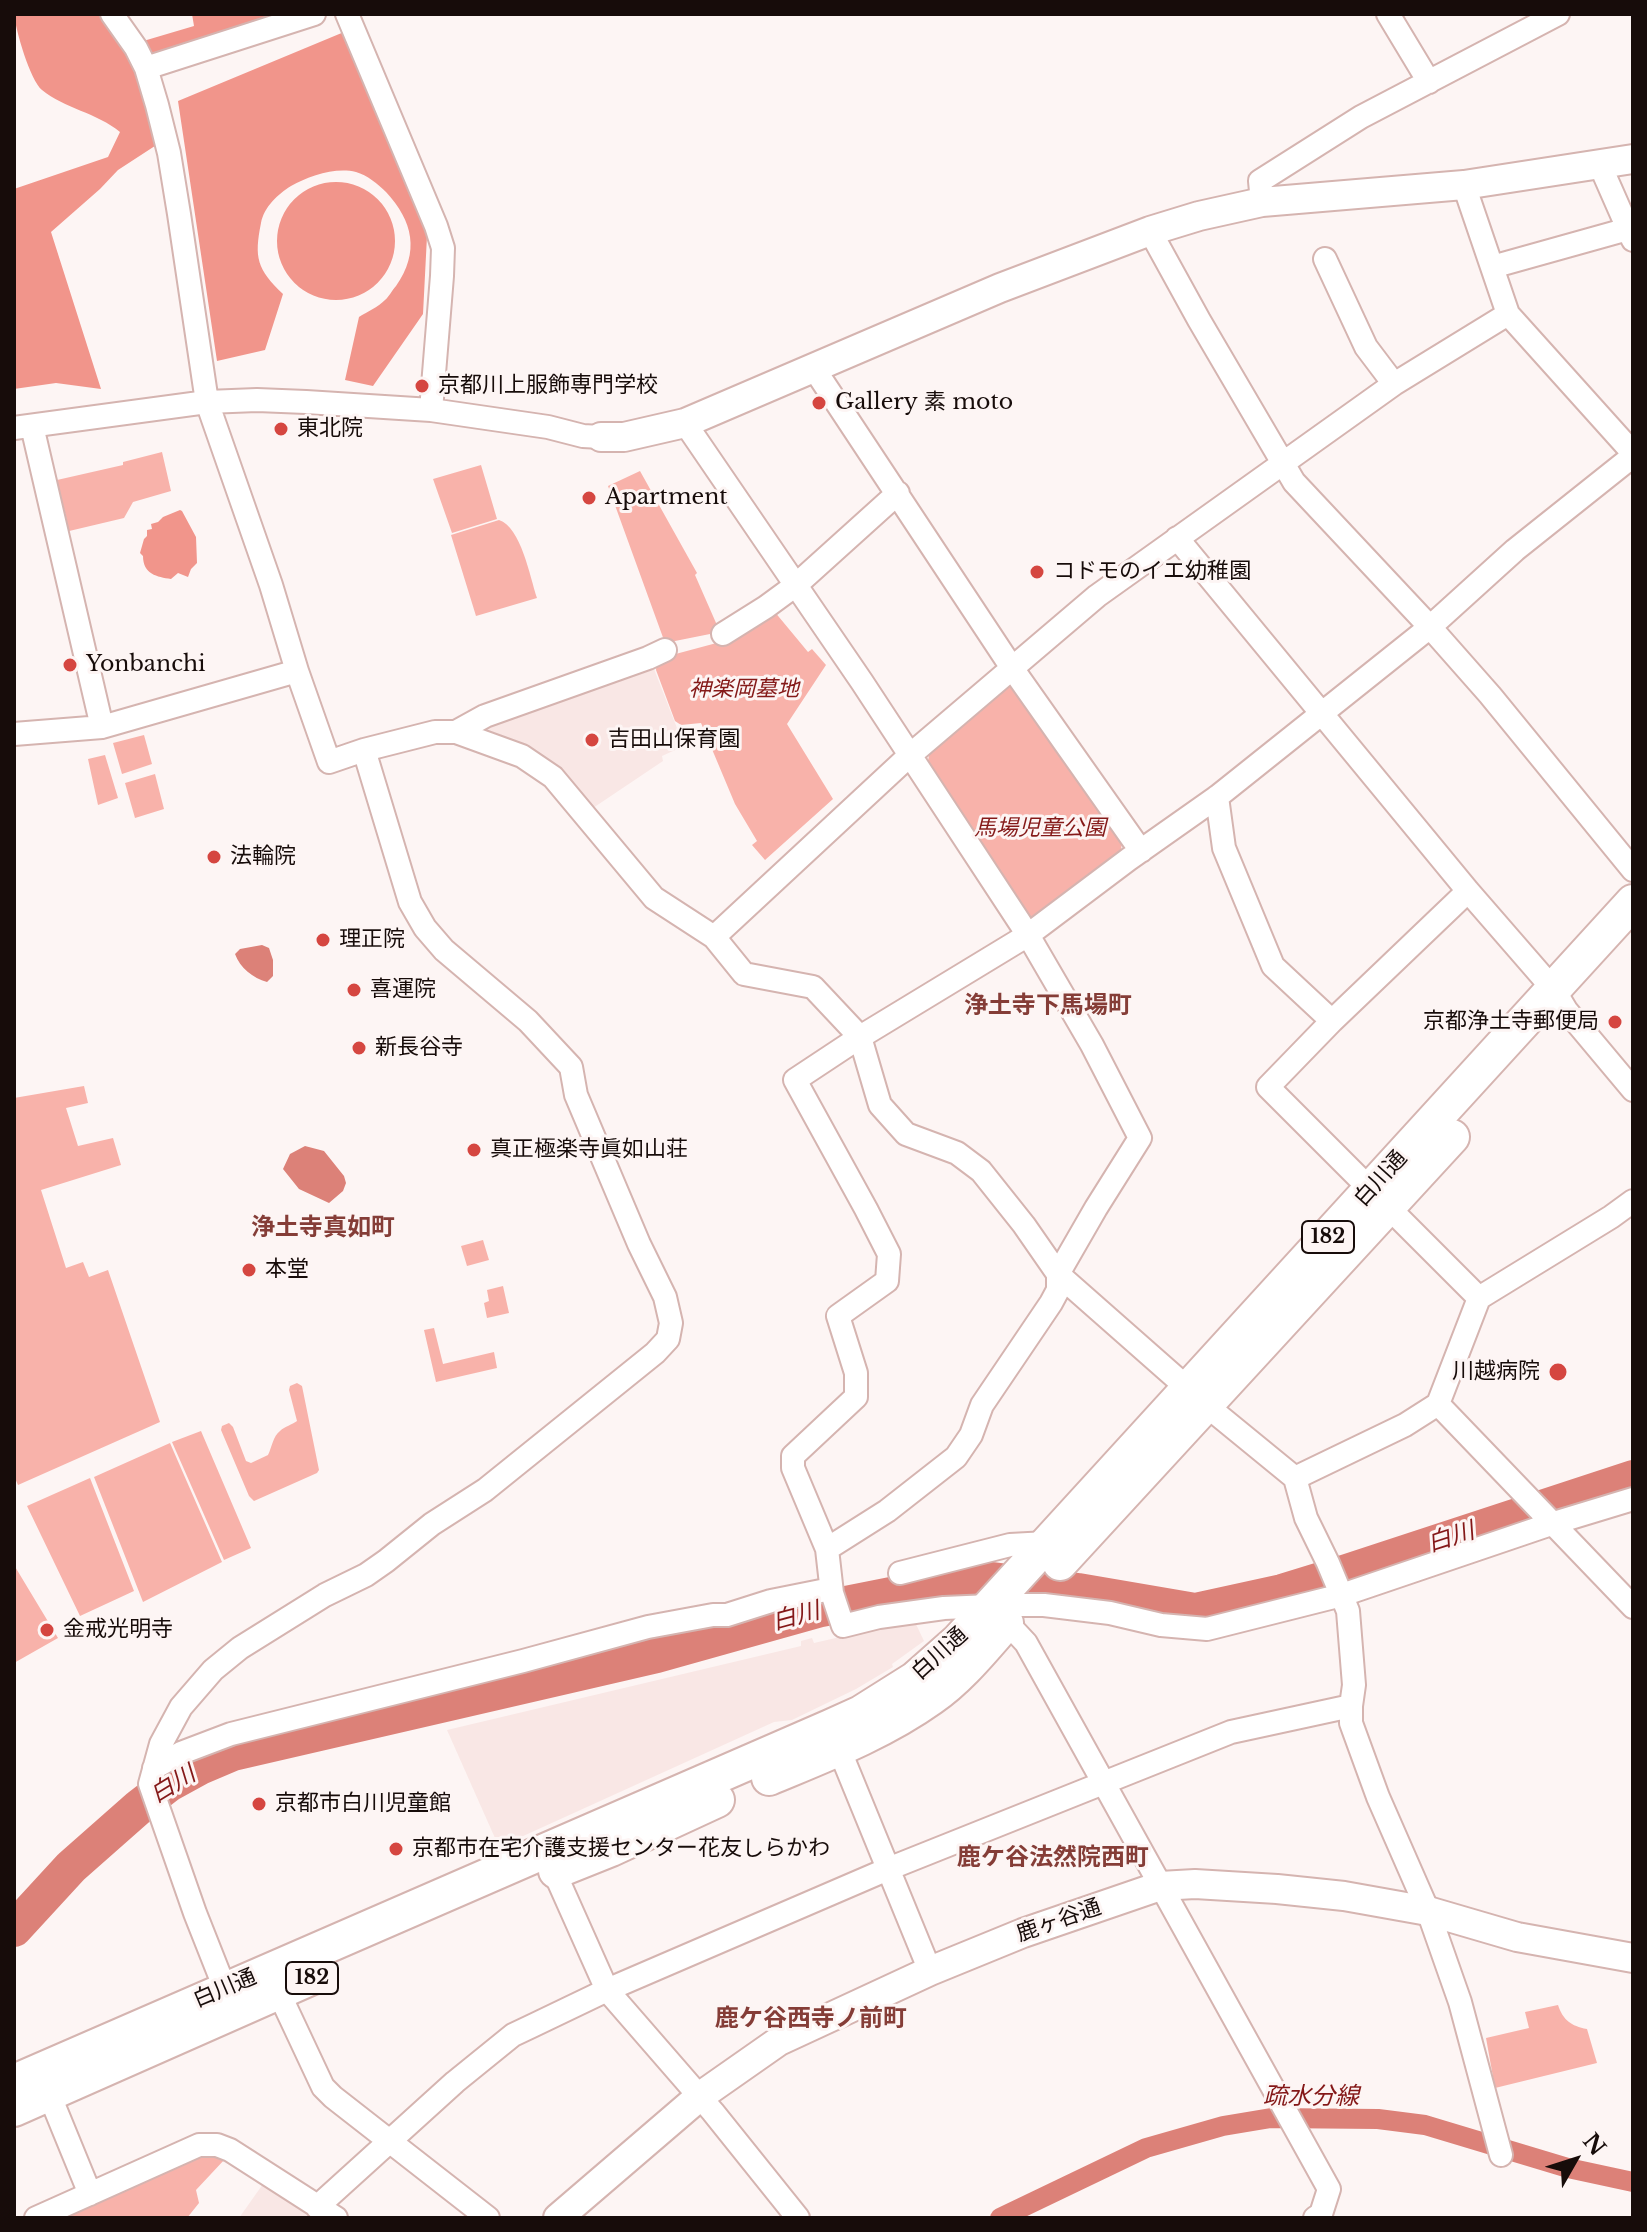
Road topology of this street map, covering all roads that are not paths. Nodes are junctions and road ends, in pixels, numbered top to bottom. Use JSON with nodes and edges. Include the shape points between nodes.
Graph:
{"nodes":[{"id":1,"x":112,"y":14,"type":"edge"},
{"id":2,"x":314,"y":14,"type":"edge"},
{"id":3,"x":347,"y":14,"type":"edge"},
{"id":4,"x":1388,"y":14,"type":"edge"},
{"id":5,"x":1558,"y":14,"type":"edge"},
{"id":6,"x":1526,"y":22,"type":"edge"},
{"id":7,"x":146,"y":68,"type":"junction"},
{"id":8,"x":1429,"y":82,"type":"junction"},
{"id":9,"x":1633,"y":159,"type":"edge"},
{"id":10,"x":1600,"y":165,"type":"junction"},
{"id":11,"x":1464,"y":185,"type":"junction"},
{"id":12,"x":1262,"y":202,"type":"junction"},
{"id":13,"x":1150,"y":231,"type":"junction"},
{"id":14,"x":1630,"y":234,"type":"edge"},
{"id":15,"x":1325,"y":259,"type":"dead end"},
{"id":16,"x":1492,"y":267,"type":"junction"},
{"id":17,"x":1508,"y":314,"type":"junction"},
{"id":18,"x":813,"y":367,"type":"junction"},
{"id":19,"x":1394,"y":384,"type":"junction"},
{"id":20,"x":207,"y":402,"type":"junction"},
{"id":21,"x":431,"y":410,"type":"junction"},
{"id":22,"x":685,"y":423,"type":"junction"},
{"id":23,"x":23,"y":427,"type":"edge"},
{"id":24,"x":601,"y":437,"type":"joint"},
{"id":25,"x":1633,"y":454,"type":"edge"},
{"id":26,"x":1283,"y":464,"type":"junction"},
{"id":27,"x":898,"y":493,"type":"junction"},
{"id":28,"x":1177,"y":538,"type":"junction"},
{"id":29,"x":796,"y":585,"type":"junction"},
{"id":30,"x":1430,"y":627,"type":"junction"},
{"id":31,"x":723,"y":634,"type":"dead end"},
{"id":32,"x":665,"y":650,"type":"dead end"},
{"id":33,"x":1012,"y":668,"type":"junction"},
{"id":34,"x":297,"y":671,"type":"junction"},
{"id":35,"x":1321,"y":714,"type":"junction"},
{"id":36,"x":102,"y":727,"type":"junction"},
{"id":37,"x":456,"y":732,"type":"junction"},
{"id":38,"x":14,"y":734,"type":"edge"},
{"id":39,"x":364,"y":750,"type":"junction"},
{"id":40,"x":909,"y":756,"type":"junction"},
{"id":41,"x":1217,"y":797,"type":"junction"},
{"id":42,"x":1141,"y":851,"type":"junction"},
{"id":43,"x":1633,"y":870,"type":"edge"},
{"id":44,"x":1468,"y":891,"type":"junction"},
{"id":45,"x":1633,"y":902,"type":"edge"},
{"id":46,"x":1028,"y":935,"type":"junction"},
{"id":47,"x":1633,"y":936,"type":"edge"},
{"id":48,"x":714,"y":937,"type":"junction"},
{"id":49,"x":1560,"y":1000,"type":"junction"},
{"id":50,"x":1332,"y":1021,"type":"junction"},
{"id":51,"x":860,"y":1037,"type":"junction"},
{"id":52,"x":1633,"y":1090,"type":"edge"},
{"id":53,"x":1379,"y":1198,"type":"junction"},
{"id":54,"x":1633,"y":1201,"type":"edge"},
{"id":55,"x":1058,"y":1274,"type":"junction"},
{"id":56,"x":1479,"y":1298,"type":"junction"},
{"id":57,"x":1198,"y":1397,"type":"junction"},
{"id":58,"x":1438,"y":1404,"type":"junction"},
{"id":59,"x":1295,"y":1478,"type":"junction"},
{"id":60,"x":1633,"y":1499,"type":"edge"},
{"id":61,"x":1544,"y":1512,"type":"junction"},
{"id":62,"x":827,"y":1549,"type":"junction"},
{"id":63,"x":900,"y":1573,"type":"dead end"},
{"id":64,"x":1336,"y":1580,"type":"junction"},
{"id":65,"x":1021,"y":1589,"type":"junction"},
{"id":66,"x":832,"y":1591,"type":"junction"},
{"id":67,"x":1633,"y":1607,"type":"edge"},
{"id":68,"x":1351,"y":1706,"type":"junction"},
{"id":69,"x":835,"y":1738,"type":"junction"},
{"id":70,"x":1103,"y":1782,"type":"junction"},
{"id":71,"x":154,"y":1785,"type":"junction"},
{"id":72,"x":550,"y":1862,"type":"junction"},
{"id":73,"x":888,"y":1869,"type":"junction"},
{"id":74,"x":1160,"y":1886,"type":"junction"},
{"id":75,"x":1428,"y":1911,"type":"junction"},
{"id":76,"x":1633,"y":1958,"type":"edge"},
{"id":77,"x":930,"y":1971,"type":"junction"},
{"id":78,"x":607,"y":1990,"type":"junction"},
{"id":79,"x":281,"y":1991,"type":"junction"},
{"id":80,"x":229,"y":2000,"type":"junction"},
{"id":81,"x":34,"y":2082,"type":"edge"},
{"id":82,"x":699,"y":2097,"type":"junction"},
{"id":83,"x":14,"y":2109,"type":"edge"},
{"id":84,"x":389,"y":2140,"type":"junction"},
{"id":85,"x":1499,"y":2148,"type":"dead end"},
{"id":86,"x":90,"y":2194,"type":"junction"},
{"id":87,"x":326,"y":2213,"type":"edge"},
{"id":88,"x":36,"y":2218,"type":"edge"},
{"id":89,"x":488,"y":2218,"type":"edge"},
{"id":90,"x":558,"y":2218,"type":"edge"},
{"id":91,"x":798,"y":2218,"type":"edge"},
{"id":92,"x":1315,"y":2218,"type":"edge"}],
"edges":[{"from":1,"to":7,"type":"street"},
{"from":2,"to":7,"type":"street"},
{"from":3,"to":21,"type":"street","via":[[443,248]]},
{"from":4,"to":8,"type":"street"},
{"from":5,"to":6,"type":"street"},
{"from":6,"to":8,"type":"street"},
{"from":7,"to":20,"type":"street","via":[[169,153]]},
{"from":8,"to":12,"type":"street","via":[[1361,117],[1260,181]]},
{"from":9,"to":10,"type":"street"},
{"from":10,"to":11,"type":"street"},
{"from":10,"to":14,"type":"street"},
{"from":11,"to":12,"type":"street"},
{"from":11,"to":16,"type":"street"},
{"from":12,"to":13,"type":"street"},
{"from":13,"to":18,"type":"street"},
{"from":13,"to":26,"type":"street"},
{"from":14,"to":16,"type":"street"},
{"from":15,"to":19,"type":"street","via":[[1366,347]]},
{"from":16,"to":17,"type":"street"},
{"from":17,"to":19,"type":"street"},
{"from":17,"to":25,"type":"street"},
{"from":18,"to":22,"type":"street"},
{"from":18,"to":27,"type":"street"},
{"from":19,"to":26,"type":"street"},
{"from":20,"to":21,"type":"street"},
{"from":20,"to":23,"type":"street"},
{"from":20,"to":34,"type":"street"},
{"from":21,"to":24,"type":"street"},
{"from":22,"to":24,"type":"street"},
{"from":22,"to":29,"type":"street"},
{"from":23,"to":36,"type":"street"},
{"from":25,"to":30,"type":"street"},
{"from":26,"to":28,"type":"street"},
{"from":26,"to":30,"type":"street"},
{"from":27,"to":29,"type":"street"},
{"from":27,"to":33,"type":"street"},
{"from":28,"to":33,"type":"street"},
{"from":28,"to":35,"type":"street"},
{"from":29,"to":31,"type":"street"},
{"from":29,"to":40,"type":"street"},
{"from":30,"to":35,"type":"street"},
{"from":30,"to":43,"type":"street"},
{"from":32,"to":37,"type":"street","via":[[485,716]]},
{"from":33,"to":40,"type":"street"},
{"from":33,"to":42,"type":"street"},
{"from":34,"to":36,"type":"street"},
{"from":34,"to":39,"type":"street","via":[[329,762]]},
{"from":35,"to":41,"type":"street"},
{"from":35,"to":44,"type":"street"},
{"from":36,"to":38,"type":"street"},
{"from":37,"to":39,"type":"street","via":[[435,732]]},
{"from":37,"to":48,"type":"street","via":[[522,756],[553,777],[654,898]]},
{"from":39,"to":71,"type":"street","via":[[410,902],[425,928],[571,1067],[576,1095],[665,1297],[671,1323],[668,1339],[485,1490],[366,1575],[325,1595],[213,1670],[175,1716],[161,1744]]},
{"from":40,"to":46,"type":"street"},
{"from":40,"to":48,"type":"street"},
{"from":41,"to":42,"type":"street"},
{"from":41,"to":50,"type":"street","via":[[1224,848],[1273,966]]},
{"from":42,"to":46,"type":"street"},
{"from":44,"to":49,"type":"street"},
{"from":44,"to":50,"type":"street"},
{"from":45,"to":49,"type":"main road","name":"白川通","number":"182"},
{"from":46,"to":51,"type":"street"},
{"from":46,"to":55,"type":"street","via":[[1140,1138]]},
{"from":47,"to":49,"type":"main road","name":"白川通","number":"182"},
{"from":48,"to":51,"type":"street","via":[[744,974],[813,987]]},
{"from":49,"to":52,"type":"street"},
{"from":49,"to":53,"type":"main road","name":"白川通","number":"182"},
{"from":50,"to":53,"type":"street","via":[[1268,1087]]},
{"from":51,"to":55,"type":"street","via":[[880,1105],[906,1134],[957,1153],[981,1171]]},
{"from":51,"to":62,"type":"street","via":[[795,1080],[889,1254],[887,1281],[838,1316],[856,1373],[856,1397],[793,1456],[799,1485]]},
{"from":53,"to":56,"type":"street"},
{"from":53,"to":57,"type":"main road","name":"白川通","number":"182"},
{"from":54,"to":56,"type":"street"},
{"from":55,"to":57,"type":"street"},
{"from":55,"to":62,"type":"street","via":[[1051,1303],[982,1405],[956,1457]]},
{"from":56,"to":58,"type":"street"},
{"from":57,"to":59,"type":"street"},
{"from":57,"to":65,"type":"main road","name":"白川通","number":"182"},
{"from":58,"to":59,"type":"street"},
{"from":58,"to":61,"type":"street"},
{"from":59,"to":64,"type":"street","via":[[1306,1518]]},
{"from":60,"to":61,"type":"street"},
{"from":61,"to":64,"type":"street"},
{"from":61,"to":67,"type":"street"},
{"from":62,"to":66,"type":"street"},
{"from":63,"to":65,"type":"street","via":[[1010,1545]]},
{"from":64,"to":65,"type":"street","via":[[1207,1629],[1161,1625]]},
{"from":64,"to":68,"type":"street","via":[[1348,1611]]},
{"from":65,"to":66,"type":"street","via":[[843,1626]]},
{"from":65,"to":69,"type":"main road","name":"白川通","number":"182","via":[[972,1661],[932,1698]]},
{"from":65,"to":70,"type":"street","via":[[1026,1643]]},
{"from":66,"to":71,"type":"street","via":[[648,1627],[275,1722],[181,1753]]},
{"from":68,"to":70,"type":"street","via":[[1231,1732]]},
{"from":68,"to":75,"type":"street","via":[[1351,1723],[1378,1797]]},
{"from":69,"to":72,"type":"main road","name":"白川通","number":"182","via":[[677,1792]]},
{"from":69,"to":73,"type":"street"},
{"from":70,"to":73,"type":"street"},
{"from":70,"to":74,"type":"street"},
{"from":71,"to":80,"type":"street"},
{"from":72,"to":78,"type":"street"},
{"from":72,"to":79,"type":"main road","name":"白川通","number":"182"},
{"from":72,"to":80,"type":"main road","name":"白川通","number":"182"},
{"from":73,"to":77,"type":"street"},
{"from":73,"to":78,"type":"street"},
{"from":74,"to":75,"type":"street","name":"鹿ヶ谷通","via":[[1277,1889]]},
{"from":74,"to":77,"type":"street","name":"鹿ヶ谷通"},
{"from":74,"to":92,"type":"street","via":[[1329,2189]]},
{"from":75,"to":76,"type":"street","name":"鹿ヶ谷通","via":[[1517,1937]]},
{"from":75,"to":85,"type":"street","via":[[1460,2002]]},
{"from":77,"to":82,"type":"street","name":"鹿ヶ谷通","via":[[779,2041]]},
{"from":78,"to":82,"type":"street"},
{"from":78,"to":84,"type":"street","via":[[513,2035]]},
{"from":79,"to":80,"type":"main road","name":"白川通","number":"182"},
{"from":79,"to":84,"type":"street","via":[[323,2087]]},
{"from":80,"to":81,"type":"main road","name":"白川通","number":"182"},
{"from":81,"to":83,"type":"main road","name":"白川通","number":"182"},
{"from":81,"to":86,"type":"street"},
{"from":82,"to":90,"type":"street","name":"鹿ヶ谷通"},
{"from":82,"to":91,"type":"street"},
{"from":84,"to":87,"type":"street"},
{"from":84,"to":89,"type":"street"},
{"from":86,"to":87,"type":"street","via":[[208,2144],[247,2159]]},
{"from":86,"to":88,"type":"street"}]}
